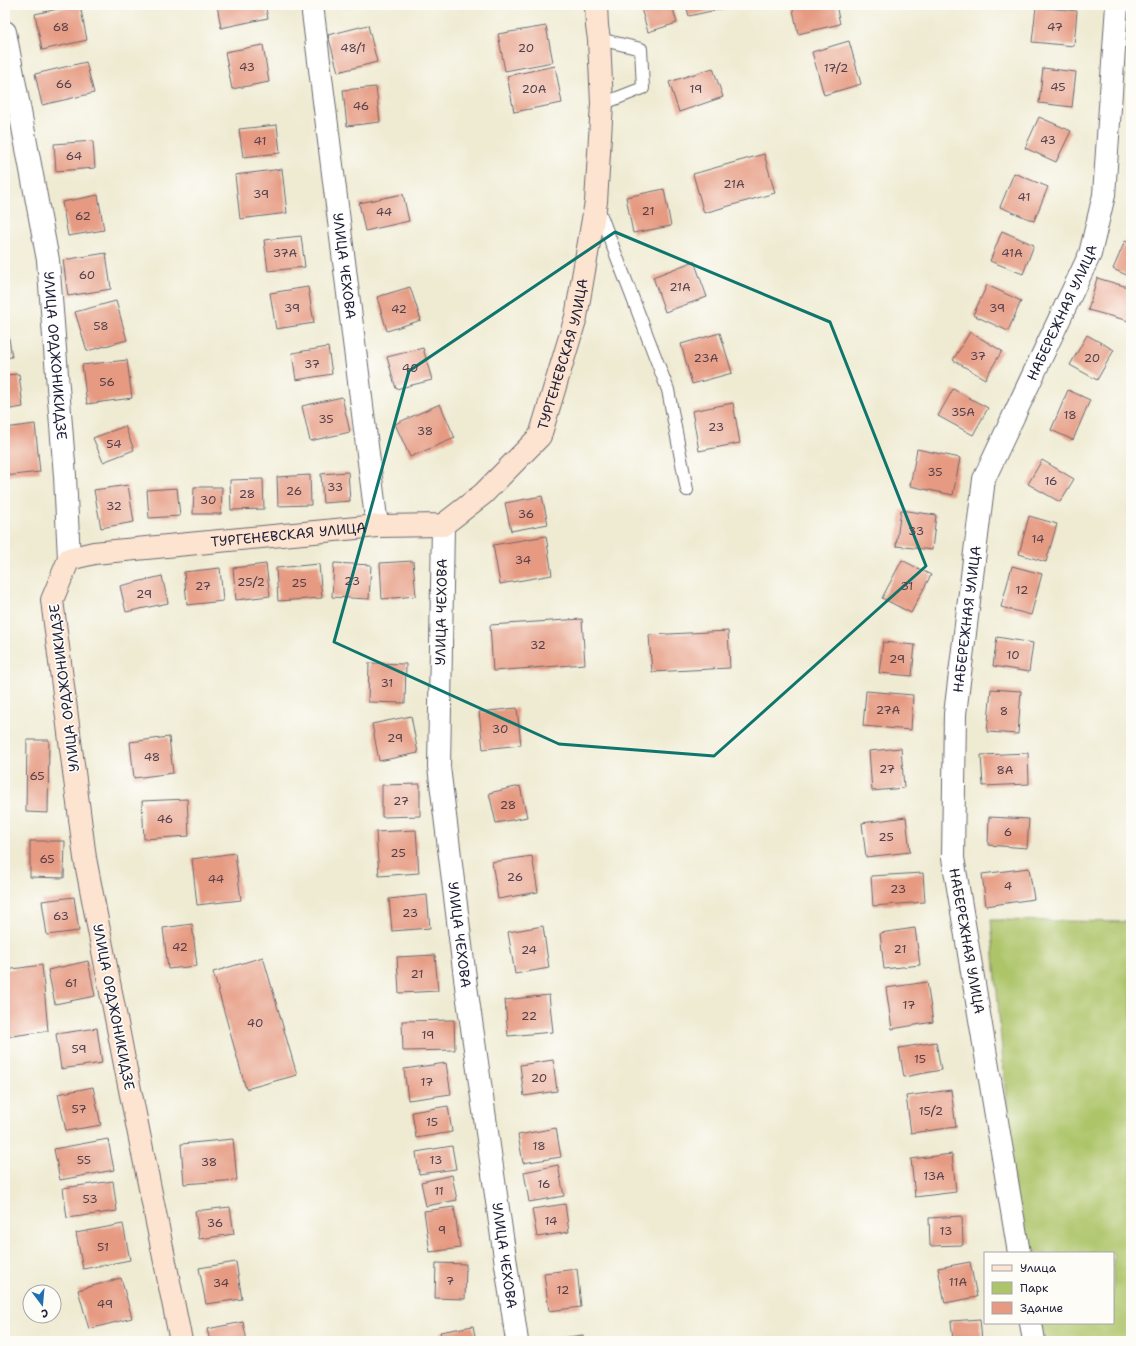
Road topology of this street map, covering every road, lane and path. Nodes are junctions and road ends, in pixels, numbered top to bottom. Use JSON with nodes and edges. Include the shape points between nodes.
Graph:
{"nodes":[{"id":1,"x":312,"y":5,"type":"edge"},
{"id":2,"x":596,"y":5,"type":"edge"},
{"id":3,"x":1117,"y":5,"type":"edge"},
{"id":4,"x":5,"y":32,"type":"edge"},
{"id":5,"x":599,"y":39,"type":"junction"},
{"id":6,"x":602,"y":104,"type":"junction"},
{"id":7,"x":596,"y":202,"type":"junction"},
{"id":8,"x":687,"y":490,"type":"dead end"},
{"id":9,"x":443,"y":525,"type":"junction"},
{"id":10,"x":377,"y":526,"type":"junction"},
{"id":11,"x":69,"y":559,"type":"junction"},
{"id":12,"x":1019,"y":1252,"type":"edge"},
{"id":13,"x":1031,"y":1324,"type":"edge"},
{"id":14,"x":181,"y":1341,"type":"edge"},
{"id":15,"x":517,"y":1341,"type":"edge"},
{"id":16,"x":1034,"y":1341,"type":"edge"}],
"edges":[{"from":1,"to":10,"type":"street","name":"УЛИЦА ЧЕХОВА"},
{"from":2,"to":5,"type":"street","name":"ТУРГЕНЕВСКАЯ УЛИЦА"},
{"from":3,"to":12,"type":"street","name":"НАБЕРЕЖНАЯ УЛИЦА","via":[[1104,196],[1090,254],[984,479],[954,714],[953,858]]},
{"from":4,"to":11,"type":"street","name":"УЛИЦА ОРДЖОНИКИДЗЕ","via":[[48,260]]},
{"from":5,"to":6,"type":"street","name":"ТУРГЕНЕВСКАЯ УЛИЦА"},
{"from":5,"to":6,"type":"lane","via":[[641,49],[643,88]]},
{"from":6,"to":7,"type":"street","name":"ТУРГЕНЕВСКАЯ УЛИЦА"},
{"from":7,"to":8,"type":"lane","via":[[668,390]]},
{"from":7,"to":9,"type":"street","name":"ТУРГЕНЕВСКАЯ УЛИЦА","via":[[576,317],[540,436],[483,494]]},
{"from":9,"to":10,"type":"street","name":"ТУРГЕНЕВСКАЯ УЛИЦА"},
{"from":9,"to":15,"type":"street","name":"УЛИЦА ЧЕХОВА","via":[[439,766],[466,986]]},
{"from":10,"to":11,"type":"street","name":"ТУРГЕНЕВСКАЯ УЛИЦА","via":[[94,553]]},
{"from":11,"to":14,"type":"street","name":"УЛИЦА ОРДЖОНИКИДЗЕ","via":[[52,600],[85,858]]},
{"from":13,"to":16,"type":"street"}]}
